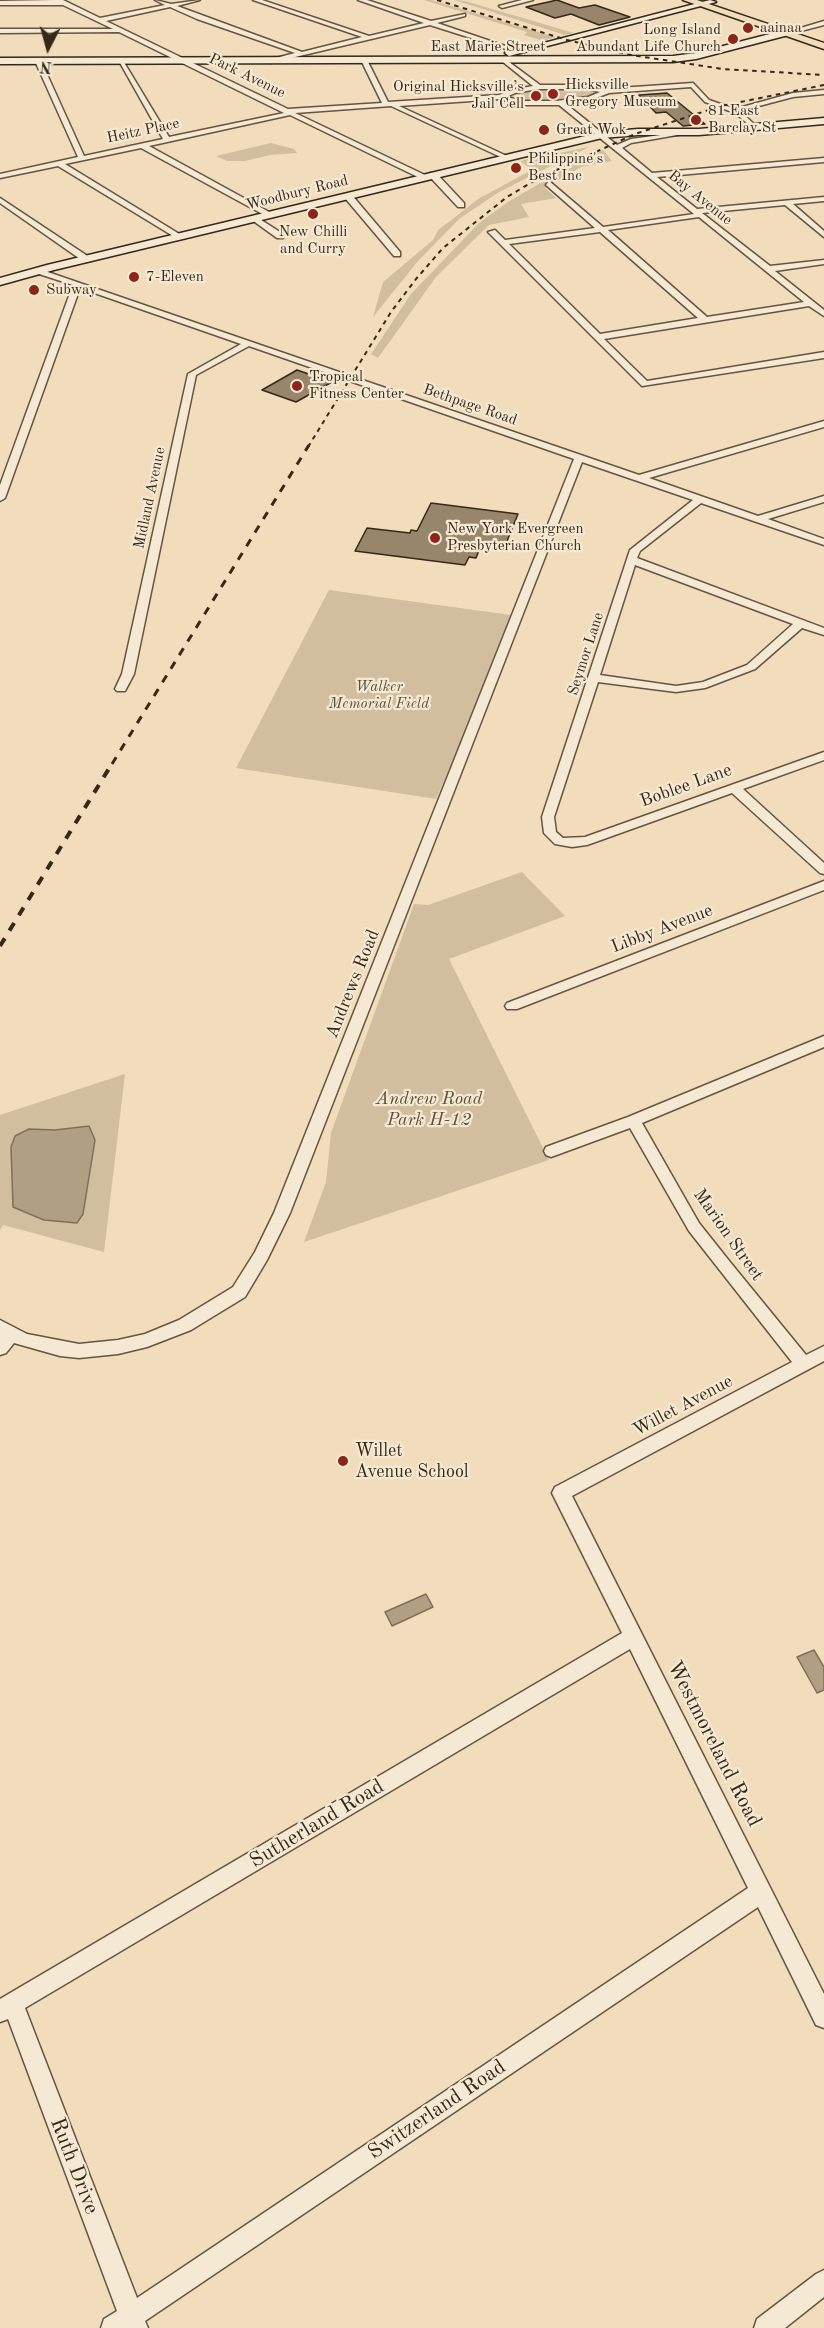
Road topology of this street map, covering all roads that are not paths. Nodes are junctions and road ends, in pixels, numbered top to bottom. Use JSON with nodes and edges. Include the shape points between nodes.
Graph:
{"nodes":[{"id":1,"x":158,"y":0,"type":"edge"},
{"id":2,"x":197,"y":0,"type":"edge"},
{"id":3,"x":256,"y":0,"type":"edge"},
{"id":4,"x":361,"y":0,"type":"edge"},
{"id":5,"x":530,"y":0,"type":"edge"},
{"id":6,"x":688,"y":0,"type":"edge"},
{"id":7,"x":61,"y":1,"type":"edge"},
{"id":8,"x":710,"y":2,"type":"edge"},
{"id":9,"x":0,"y":3,"type":"edge"},
{"id":10,"x":170,"y":6,"type":"junction"},
{"id":11,"x":502,"y":6,"type":"dead end"},
{"id":12,"x":463,"y":15,"type":"dead end"},
{"id":13,"x":101,"y":20,"type":"junction"},
{"id":14,"x":432,"y":23,"type":"junction"},
{"id":15,"x":824,"y":23,"type":"edge"},
{"id":16,"x":0,"y":31,"type":"edge"},
{"id":17,"x":123,"y":31,"type":"junction"},
{"id":18,"x":792,"y":31,"type":"junction"},
{"id":19,"x":367,"y":38,"type":"junction"},
{"id":20,"x":824,"y":39,"type":"edge"},
{"id":21,"x":824,"y":46,"type":"edge"},
{"id":22,"x":517,"y":51,"type":"junction"},
{"id":23,"x":300,"y":53,"type":"junction"},
{"id":24,"x":0,"y":60,"type":"edge"},
{"id":25,"x":364,"y":60,"type":"junction"},
{"id":26,"x":483,"y":60,"type":"junction"},
{"id":27,"x":505,"y":60,"type":"junction"},
{"id":28,"x":38,"y":61,"type":"junction"},
{"id":29,"x":122,"y":61,"type":"junction"},
{"id":30,"x":185,"y":61,"type":"junction"},
{"id":31,"x":270,"y":61,"type":"junction"},
{"id":32,"x":538,"y":87,"type":"junction"},
{"id":33,"x":606,"y":91,"type":"junction"},
{"id":34,"x":824,"y":92,"type":"edge"},
{"id":35,"x":500,"y":97,"type":"junction"},
{"id":36,"x":560,"y":102,"type":"junction"},
{"id":37,"x":389,"y":105,"type":"junction"},
{"id":38,"x":734,"y":111,"type":"junction"},
{"id":39,"x":290,"y":112,"type":"junction"},
{"id":40,"x":824,"y":121,"type":"edge"},
{"id":41,"x":754,"y":126,"type":"junction"},
{"id":42,"x":681,"y":133,"type":"junction"},
{"id":43,"x":602,"y":135,"type":"junction"},
{"id":44,"x":167,"y":140,"type":"junction"},
{"id":45,"x":142,"y":146,"type":"junction"},
{"id":46,"x":617,"y":149,"type":"junction"},
{"id":47,"x":507,"y":158,"type":"junction"},
{"id":48,"x":82,"y":159,"type":"junction"},
{"id":49,"x":824,"y":160,"type":"edge"},
{"id":50,"x":59,"y":163,"type":"junction"},
{"id":51,"x":0,"y":176,"type":"edge"},
{"id":52,"x":650,"y":176,"type":"junction"},
{"id":53,"x":429,"y":177,"type":"junction"},
{"id":54,"x":549,"y":183,"type":"dead end"},
{"id":55,"x":348,"y":196,"type":"junction"},
{"id":56,"x":824,"y":199,"type":"edge"},
{"id":57,"x":0,"y":200,"type":"edge"},
{"id":58,"x":786,"y":202,"type":"junction"},
{"id":59,"x":461,"y":205,"type":"dead end"},
{"id":60,"x":698,"y":213,"type":"junction"},
{"id":61,"x":268,"y":215,"type":"junction"},
{"id":62,"x":255,"y":218,"type":"junction"},
{"id":63,"x":602,"y":229,"type":"junction"},
{"id":64,"x":492,"y":232,"type":"dead end"},
{"id":65,"x":824,"y":234,"type":"edge"},
{"id":66,"x":280,"y":236,"type":"dead end"},
{"id":67,"x":178,"y":237,"type":"junction"},
{"id":68,"x":503,"y":243,"type":"junction"},
{"id":69,"x":397,"y":254,"type":"dead end"},
{"id":70,"x":86,"y":259,"type":"junction"},
{"id":71,"x":824,"y":262,"type":"edge"},
{"id":72,"x":768,"y":269,"type":"junction"},
{"id":73,"x":39,"y":271,"type":"junction"},
{"id":74,"x":0,"y":282,"type":"edge"},
{"id":75,"x":77,"y":284,"type":"junction"},
{"id":76,"x":810,"y":303,"type":"junction"},
{"id":77,"x":823,"y":312,"type":"edge"},
{"id":78,"x":705,"y":320,"type":"junction"},
{"id":79,"x":598,"y":337,"type":"junction"},
{"id":80,"x":248,"y":343,"type":"junction"},
{"id":81,"x":824,"y":355,"type":"edge"},
{"id":82,"x":824,"y":424,"type":"edge"},
{"id":83,"x":579,"y":457,"type":"junction"},
{"id":84,"x":639,"y":478,"type":"junction"},
{"id":85,"x":0,"y":497,"type":"edge"},
{"id":86,"x":700,"y":499,"type":"junction"},
{"id":87,"x":824,"y":499,"type":"edge"},
{"id":88,"x":758,"y":519,"type":"junction"},
{"id":89,"x":824,"y":542,"type":"edge"},
{"id":90,"x":632,"y":560,"type":"junction"},
{"id":91,"x":801,"y":623,"type":"junction"},
{"id":92,"x":824,"y":632,"type":"edge"},
{"id":93,"x":594,"y":678,"type":"junction"},
{"id":94,"x":121,"y":689,"type":"dead end"},
{"id":95,"x":824,"y":756,"type":"edge"},
{"id":96,"x":734,"y":788,"type":"junction"},
{"id":97,"x":560,"y":841,"type":"joint"},
{"id":98,"x":824,"y":870,"type":"edge"},
{"id":99,"x":824,"y":885,"type":"edge"},
{"id":100,"x":512,"y":1006,"type":"dead end"},
{"id":101,"x":818,"y":1044,"type":"edge"},
{"id":102,"x":824,"y":1058,"type":"edge"},
{"id":103,"x":633,"y":1121,"type":"junction"},
{"id":104,"x":551,"y":1151,"type":"dead end"},
{"id":105,"x":5,"y":1330,"type":"edge"},
{"id":106,"x":0,"y":1348,"type":"edge"},
{"id":107,"x":824,"y":1353,"type":"edge"},
{"id":108,"x":803,"y":1363,"type":"junction"},
{"id":109,"x":561,"y":1493,"type":"joint"},
{"id":110,"x":633,"y":1637,"type":"junction"},
{"id":111,"x":761,"y":1892,"type":"junction"},
{"id":112,"x":6,"y":2008,"type":"edge"},
{"id":113,"x":824,"y":2017,"type":"edge"},
{"id":114,"x":824,"y":2282,"type":"edge"},
{"id":115,"x":127,"y":2324,"type":"edge"},
{"id":116,"x":766,"y":2328,"type":"edge"}],
"edges":[{"from":1,"to":10,"type":"street"},
{"from":2,"to":10,"type":"street"},
{"from":3,"to":19,"type":"street"},
{"from":4,"to":14,"type":"street"},
{"from":5,"to":11,"type":"street"},
{"from":6,"to":8,"type":"main road"},
{"from":7,"to":9,"type":"street"},
{"from":7,"to":13,"type":"street","name":"Park Avenue"},
{"from":8,"to":18,"type":"main road"},
{"from":8,"to":22,"type":"main road"},
{"from":10,"to":13,"type":"street"},
{"from":10,"to":23,"type":"street"},
{"from":12,"to":14,"type":"street"},
{"from":13,"to":17,"type":"street","name":"Park Avenue"},
{"from":14,"to":19,"type":"street"},
{"from":14,"to":22,"type":"street"},
{"from":15,"to":18,"type":"street"},
{"from":16,"to":17,"type":"street"},
{"from":17,"to":30,"type":"street","name":"Park Avenue"},
{"from":18,"to":20,"type":"main road"},
{"from":18,"to":21,"type":"main road"},
{"from":18,"to":27,"type":"main road","name":"East Marie Street","via":[[679,59]]},
{"from":19,"to":23,"type":"street"},
{"from":22,"to":26,"type":"main road"},
{"from":23,"to":31,"type":"street"},
{"from":24,"to":28,"type":"main road","name":"East Marie Street"},
{"from":25,"to":26,"type":"main road","name":"East Marie Street"},
{"from":25,"to":31,"type":"main road","name":"East Marie Street"},
{"from":25,"to":37,"type":"street"},
{"from":26,"to":27,"type":"main road","name":"East Marie Street"},
{"from":27,"to":32,"type":"street"},
{"from":28,"to":29,"type":"main road","name":"East Marie Street"},
{"from":28,"to":48,"type":"street"},
{"from":29,"to":30,"type":"main road","name":"East Marie Street"},
{"from":29,"to":44,"type":"street"},
{"from":30,"to":31,"type":"main road","name":"East Marie Street"},
{"from":30,"to":39,"type":"street","name":"Park Avenue"},
{"from":32,"to":33,"type":"street","name":"Heitz Place"},
{"from":32,"to":35,"type":"street","name":"Heitz Place"},
{"from":33,"to":36,"type":"street","name":"Heitz Place","via":[[596,97]]},
{"from":33,"to":38,"type":"street","name":"Heitz Place","via":[[693,85],[707,100]]},
{"from":34,"to":38,"type":"street","via":[[793,95]]},
{"from":35,"to":36,"type":"street","name":"Heitz Place","via":[[523,103]]},
{"from":35,"to":37,"type":"street","name":"Heitz Place"},
{"from":36,"to":43,"type":"street","name":"Bay Avenue"},
{"from":37,"to":39,"type":"street","name":"Heitz Place"},
{"from":37,"to":47,"type":"street"},
{"from":38,"to":41,"type":"street"},
{"from":39,"to":44,"type":"street","name":"Heitz Place"},
{"from":39,"to":53,"type":"street","name":"Park Avenue"},
{"from":40,"to":41,"type":"main road","name":"Woodbury Road"},
{"from":41,"to":42,"type":"main road","name":"Woodbury Road"},
{"from":42,"to":43,"type":"main road","name":"Woodbury Road"},
{"from":42,"to":46,"type":"street","via":[[623,143]]},
{"from":43,"to":46,"type":"street","name":"Bay Avenue"},
{"from":43,"to":47,"type":"main road","name":"Woodbury Road"},
{"from":44,"to":45,"type":"street","name":"Heitz Place"},
{"from":45,"to":48,"type":"street","name":"Heitz Place"},
{"from":45,"to":61,"type":"street"},
{"from":46,"to":52,"type":"street","name":"Bay Avenue"},
{"from":47,"to":53,"type":"main road","name":"Woodbury Road"},
{"from":48,"to":50,"type":"street","name":"Heitz Place"},
{"from":49,"to":52,"type":"street"},
{"from":50,"to":51,"type":"street","name":"Heitz Place"},
{"from":50,"to":67,"type":"street"},
{"from":52,"to":60,"type":"street","name":"Bay Avenue"},
{"from":53,"to":55,"type":"main road","name":"Woodbury Road"},
{"from":53,"to":59,"type":"street","name":"Park Avenue"},
{"from":54,"to":63,"type":"street"},
{"from":55,"to":61,"type":"main road","name":"Woodbury Road"},
{"from":55,"to":69,"type":"street"},
{"from":56,"to":58,"type":"street"},
{"from":57,"to":70,"type":"street"},
{"from":58,"to":60,"type":"street"},
{"from":58,"to":65,"type":"street"},
{"from":60,"to":63,"type":"street"},
{"from":60,"to":72,"type":"street","name":"Bay Avenue"},
{"from":61,"to":62,"type":"main road","name":"Woodbury Road"},
{"from":62,"to":66,"type":"street"},
{"from":62,"to":67,"type":"main road","name":"Woodbury Road"},
{"from":63,"to":68,"type":"street"},
{"from":63,"to":78,"type":"street"},
{"from":64,"to":68,"type":"street"},
{"from":67,"to":70,"type":"main road","name":"Woodbury Road"},
{"from":68,"to":79,"type":"street"},
{"from":70,"to":73,"type":"main road","name":"Woodbury Road"},
{"from":71,"to":72,"type":"street"},
{"from":72,"to":76,"type":"street","name":"Bay Avenue"},
{"from":73,"to":74,"type":"main road","name":"Woodbury Road"},
{"from":73,"to":75,"type":"street","name":"Bethpage Road"},
{"from":75,"to":80,"type":"street","name":"Bethpage Road"},
{"from":75,"to":85,"type":"street"},
{"from":76,"to":77,"type":"street","name":"Bay Avenue"},
{"from":76,"to":78,"type":"street"},
{"from":78,"to":79,"type":"street"},
{"from":79,"to":81,"type":"street","via":[[645,384]]},
{"from":80,"to":83,"type":"street","name":"Bethpage Road"},
{"from":80,"to":94,"type":"street","name":"Midland Avenue","via":[[192,374],[128,674]]},
{"from":82,"to":84,"type":"street"},
{"from":83,"to":84,"type":"street","name":"Bethpage Road"},
{"from":83,"to":105,"type":"street","name":"Andrews Road","via":[[282,1213],[239,1292],[185,1325],[118,1347],[60,1349],[23,1340]]},
{"from":84,"to":86,"type":"street","name":"Bethpage Road"},
{"from":86,"to":88,"type":"street","name":"Bethpage Road"},
{"from":86,"to":90,"type":"street","name":"Seymor Lane","via":[[635,550]]},
{"from":87,"to":88,"type":"street"},
{"from":88,"to":89,"type":"street","name":"Bethpage Road"},
{"from":90,"to":91,"type":"street"},
{"from":90,"to":93,"type":"street","name":"Seymor Lane"},
{"from":91,"to":92,"type":"street"},
{"from":91,"to":93,"type":"street","via":[[751,668],[705,685],[676,689]]},
{"from":93,"to":97,"type":"street","name":"Seymor Lane","via":[[548,817],[550,833]]},
{"from":95,"to":96,"type":"street","name":"Boblee Lane"},
{"from":96,"to":97,"type":"street","name":"Boblee Lane","via":[[587,841]]},
{"from":96,"to":98,"type":"street"},
{"from":99,"to":100,"type":"street","name":"Libby Avenue"},
{"from":101,"to":102,"type":"street"},
{"from":101,"to":103,"type":"street"},
{"from":103,"to":104,"type":"street"},
{"from":103,"to":108,"type":"street","name":"Marion Street","via":[[694,1227]]},
{"from":105,"to":106,"type":"street"},
{"from":107,"to":108,"type":"street","name":"Willet Avenue"},
{"from":108,"to":109,"type":"street","name":"Willet Avenue"},
{"from":109,"to":110,"type":"street","name":"Westmoreland Road"},
{"from":110,"to":111,"type":"street","name":"Westmoreland Road"},
{"from":110,"to":112,"type":"street","name":"Sutherland Road"},
{"from":111,"to":113,"type":"street","name":"Westmoreland Road"},
{"from":111,"to":115,"type":"street","name":"Switzerland Road"},
{"from":112,"to":115,"type":"street","name":"Ruth Drive"},
{"from":114,"to":116,"type":"street"}]}
